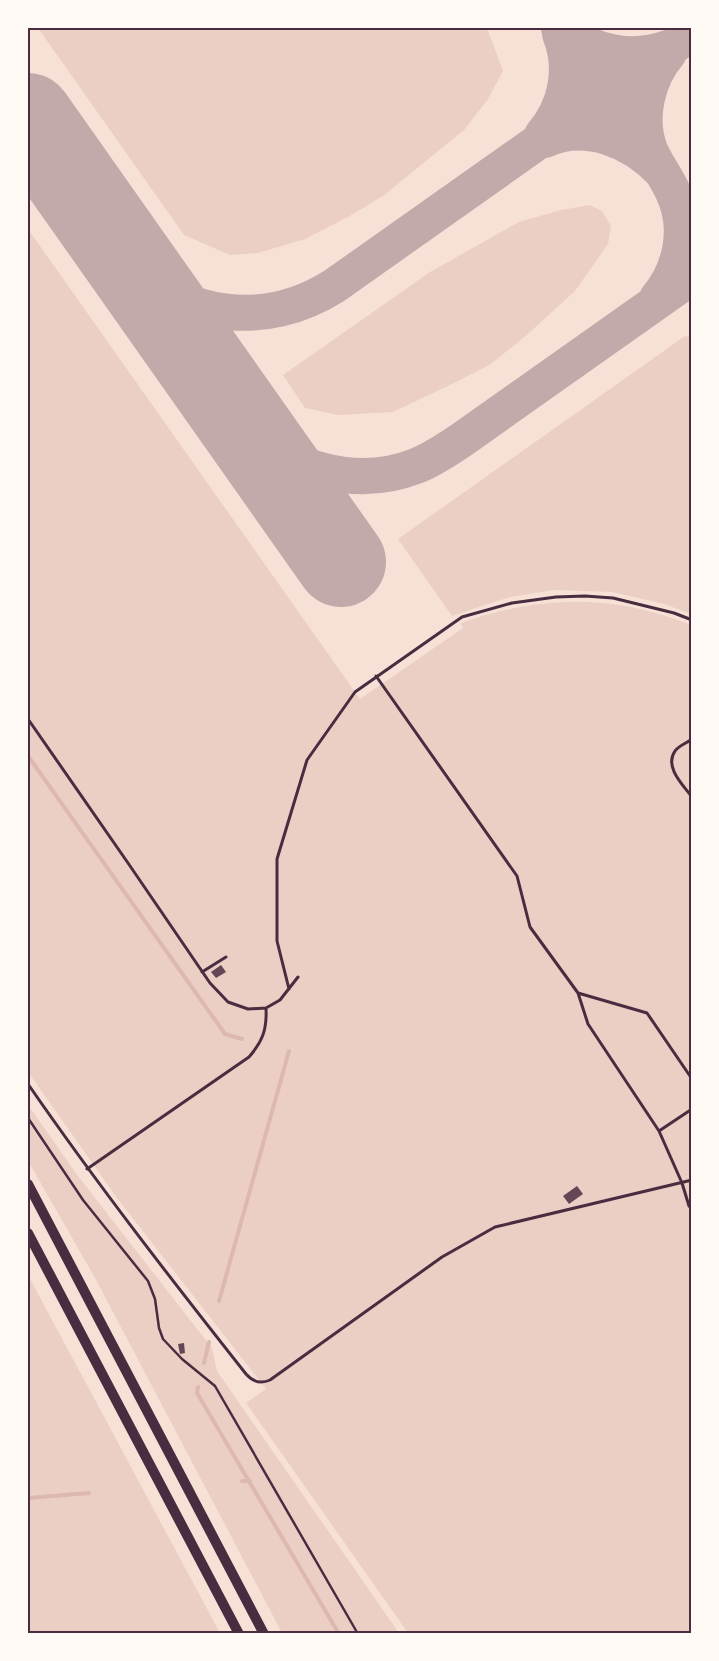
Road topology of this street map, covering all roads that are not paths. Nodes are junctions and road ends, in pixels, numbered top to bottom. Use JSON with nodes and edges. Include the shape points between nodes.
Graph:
{"nodes":[{"id":1,"x":692,"y":620,"type":"edge"},
{"id":2,"x":376,"y":676,"type":"junction"},
{"id":3,"x":28,"y":719,"type":"edge"},
{"id":4,"x":692,"y":739,"type":"edge"},
{"id":5,"x":692,"y":797,"type":"edge"},
{"id":6,"x":226,"y":957,"type":"dead end"},
{"id":7,"x":202,"y":972,"type":"junction"},
{"id":8,"x":298,"y":977,"type":"dead end"},
{"id":9,"x":289,"y":989,"type":"junction"},
{"id":10,"x":578,"y":993,"type":"junction"},
{"id":11,"x":266,"y":1008,"type":"junction"},
{"id":12,"x":692,"y":1079,"type":"edge"},
{"id":13,"x":28,"y":1084,"type":"edge"},
{"id":14,"x":692,"y":1109,"type":"edge"},
{"id":15,"x":659,"y":1131,"type":"junction"},
{"id":16,"x":87,"y":1169,"type":"junction"},
{"id":17,"x":692,"y":1180,"type":"edge"},
{"id":18,"x":682,"y":1183,"type":"junction"},
{"id":19,"x":28,"y":1184,"type":"edge"},
{"id":20,"x":691,"y":1207,"type":"edge"},
{"id":21,"x":28,"y":1233,"type":"edge"},
{"id":22,"x":239,"y":1634,"type":"edge"},
{"id":23,"x":264,"y":1634,"type":"edge"}],
"edges":[{"from":1,"to":2,"type":"lane","via":[[613,598],[556,597],[512,603],[462,617]]},
{"from":2,"to":9,"type":"lane","via":[[355,692],[308,760],[277,859],[277,941]]},
{"from":2,"to":10,"type":"lane","via":[[517,876],[530,927]]},
{"from":3,"to":7,"type":"lane"},
{"from":4,"to":5,"type":"lane","via":[[675,750],[671,764]]},
{"from":6,"to":7,"type":"lane"},
{"from":7,"to":11,"type":"lane","via":[[228,1002],[248,1009]]},
{"from":8,"to":9,"type":"lane"},
{"from":9,"to":11,"type":"lane","via":[[280,1000]]},
{"from":10,"to":12,"type":"lane","via":[[647,1013]]},
{"from":10,"to":15,"type":"lane","via":[[588,1024]]},
{"from":11,"to":16,"type":"lane","via":[[267,1025],[258,1047],[249,1057]]},
{"from":13,"to":16,"type":"lane"},
{"from":14,"to":15,"type":"lane"},
{"from":15,"to":18,"type":"lane"},
{"from":16,"to":18,"type":"lane","via":[[241,1367],[259,1383],[270,1380],[442,1257],[496,1227]]},
{"from":17,"to":18,"type":"lane"},
{"from":18,"to":20,"type":"lane"},
{"from":19,"to":23,"type":"main road"},
{"from":21,"to":22,"type":"main road"}]}
